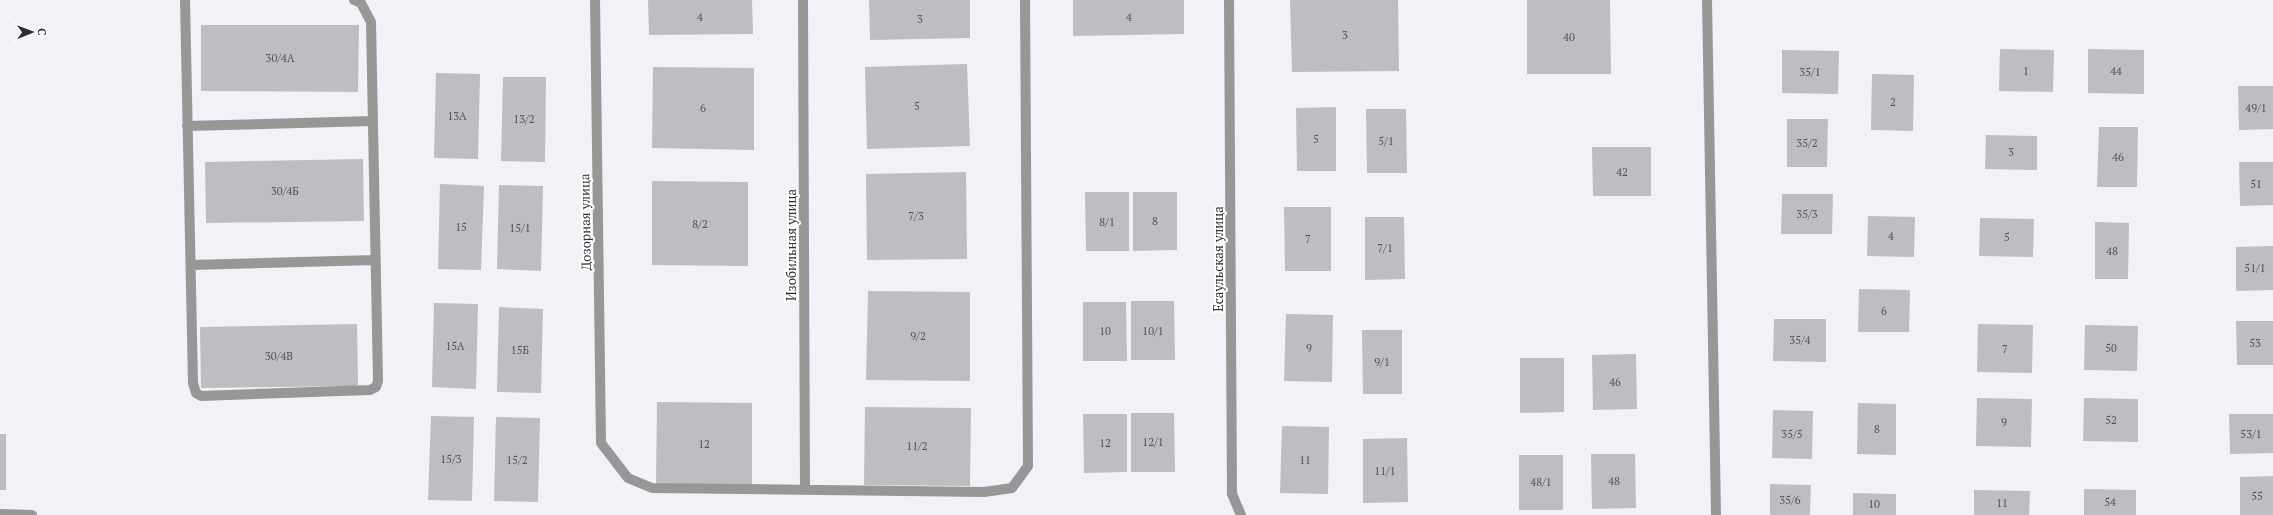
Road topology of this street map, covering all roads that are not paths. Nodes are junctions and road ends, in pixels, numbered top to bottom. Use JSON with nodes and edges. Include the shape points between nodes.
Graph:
{"nodes":[{"id":1,"x":185,"y":0,"type":"edge"},
{"id":2,"x":354,"y":0,"type":"edge"},
{"id":3,"x":595,"y":0,"type":"edge"},
{"id":4,"x":802,"y":0,"type":"edge"},
{"id":5,"x":1025,"y":0,"type":"edge"},
{"id":6,"x":1229,"y":0,"type":"edge"},
{"id":7,"x":1707,"y":0,"type":"edge"},
{"id":8,"x":373,"y":121,"type":"junction"},
{"id":9,"x":187,"y":126,"type":"junction"},
{"id":10,"x":375,"y":260,"type":"junction"},
{"id":11,"x":191,"y":265,"type":"junction"},
{"id":12,"x":805,"y":490,"type":"junction"},
{"id":13,"x":0,"y":514,"type":"edge"},
{"id":14,"x":32,"y":515,"type":"edge"},
{"id":15,"x":1241,"y":515,"type":"edge"},
{"id":16,"x":1716,"y":515,"type":"edge"}],
"edges":[{"from":1,"to":9,"type":"street"},
{"from":2,"to":8,"type":"street","via":[[361,3],[371,22]]},
{"from":3,"to":12,"type":"street","name":"Дозорная улица","via":[[600,443],[628,478],[652,488]]},
{"from":4,"to":12,"type":"street","name":"Изобильная улица"},
{"from":5,"to":12,"type":"street","via":[[1028,466],[1012,488],[984,492]]},
{"from":6,"to":15,"type":"street","name":"Есаульская улица","via":[[1232,494]]},
{"from":7,"to":16,"type":"street"},
{"from":8,"to":9,"type":"street"},
{"from":8,"to":10,"type":"street"},
{"from":9,"to":11,"type":"street"},
{"from":10,"to":11,"type":"street"},
{"from":10,"to":11,"type":"street","via":[[378,381],[376,387],[370,390],[201,396],[196,393],[193,383]]},
{"from":13,"to":14,"type":"street"}]}
